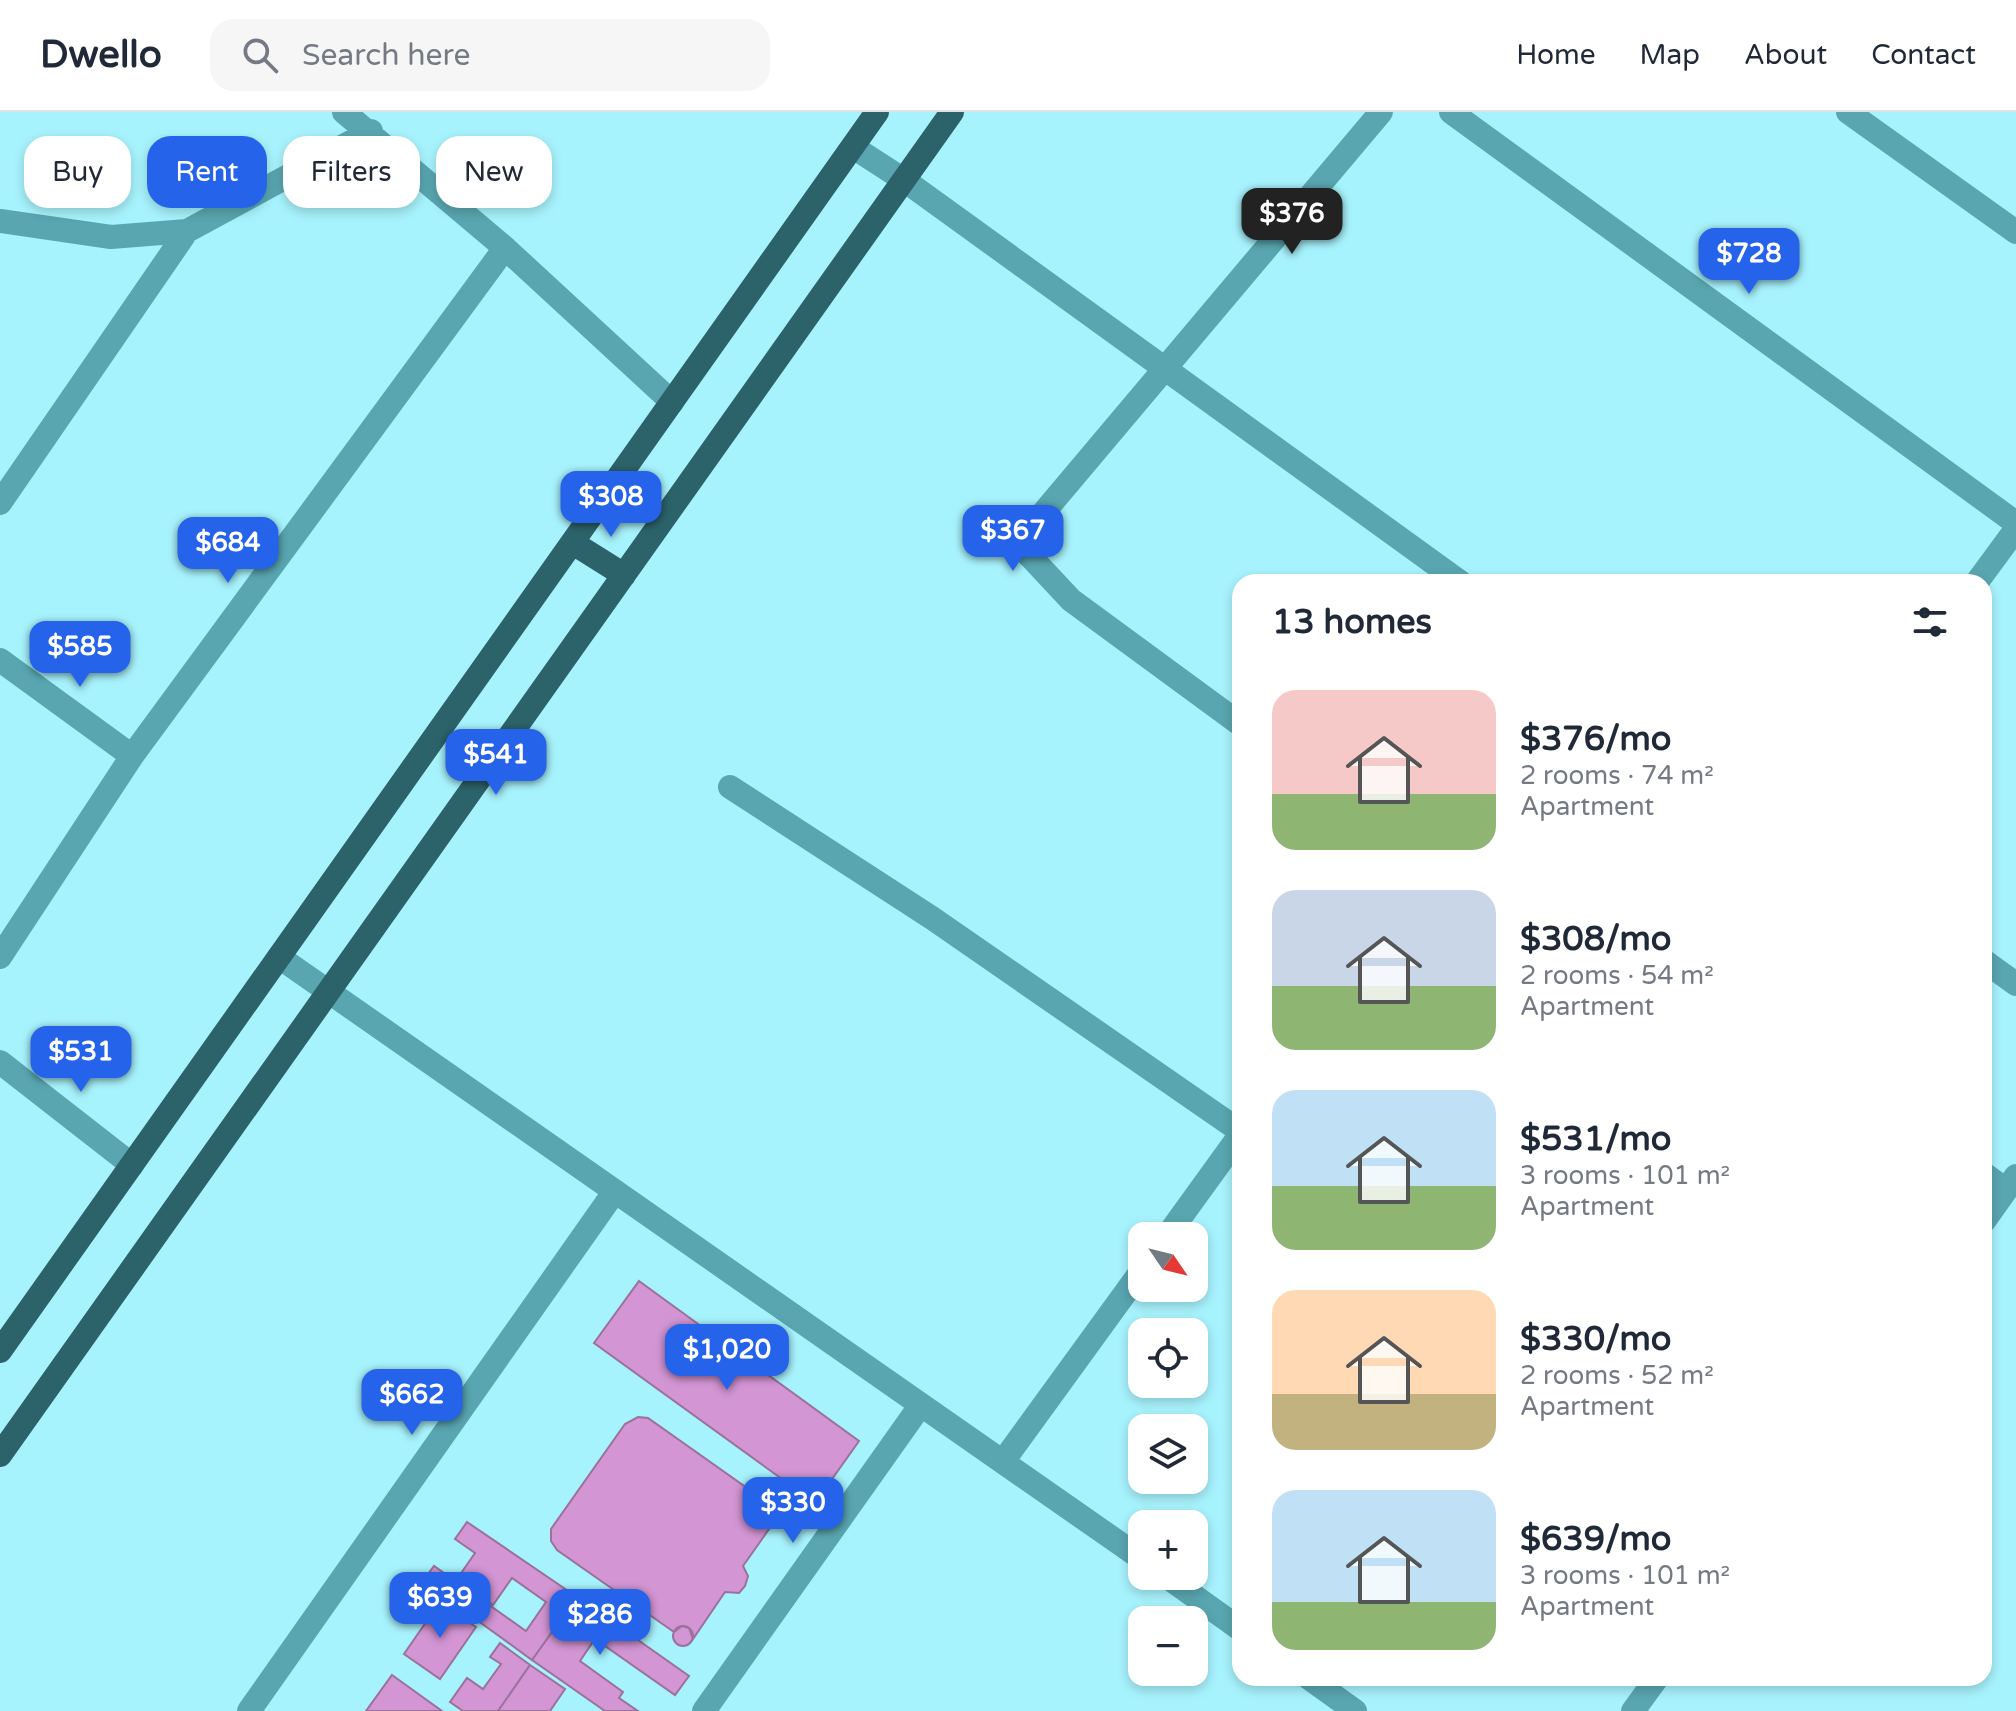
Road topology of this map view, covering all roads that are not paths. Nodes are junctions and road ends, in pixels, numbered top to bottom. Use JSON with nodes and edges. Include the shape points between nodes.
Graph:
{"nodes":[{"id":1,"x":344,"y":112,"type":"edge"},
{"id":2,"x":877,"y":112,"type":"edge"},
{"id":3,"x":952,"y":112,"type":"edge"},
{"id":4,"x":1381,"y":112,"type":"edge"},
{"id":5,"x":1451,"y":112,"type":"edge"},
{"id":6,"x":1848,"y":112,"type":"edge"},
{"id":7,"x":371,"y":131,"type":"junction"},
{"id":8,"x":853,"y":147,"type":"junction"},
{"id":9,"x":904,"y":180,"type":"junction"},
{"id":10,"x":0,"y":221,"type":"edge"},
{"id":11,"x":187,"y":231,"type":"junction"},
{"id":12,"x":2016,"y":232,"type":"edge"},
{"id":13,"x":505,"y":248,"type":"junction"},
{"id":14,"x":1166,"y":370,"type":"junction"},
{"id":15,"x":672,"y":402,"type":"junction"},
{"id":16,"x":0,"y":503,"type":"edge"},
{"id":17,"x":2016,"y":523,"type":"edge"},
{"id":18,"x":2016,"y":529,"type":"edge"},
{"id":19,"x":573,"y":543,"type":"junction"},
{"id":20,"x":1449,"y":574,"type":"edge"},
{"id":21,"x":1983,"y":574,"type":"edge"},
{"id":22,"x":624,"y":575,"type":"junction"},
{"id":23,"x":0,"y":660,"type":"edge"},
{"id":24,"x":1232,"y":718,"type":"edge"},
{"id":25,"x":132,"y":756,"type":"junction"},
{"id":26,"x":730,"y":787,"type":"dead end"},
{"id":27,"x":0,"y":957,"type":"edge"},
{"id":28,"x":279,"y":957,"type":"junction"},
{"id":29,"x":1992,"y":967,"type":"edge"},
{"id":30,"x":2016,"y":984,"type":"edge"},
{"id":31,"x":329,"y":991,"type":"junction"},
{"id":32,"x":0,"y":1062,"type":"edge"},
{"id":33,"x":1232,"y":1127,"type":"edge"},
{"id":34,"x":1232,"y":1144,"type":"edge"},
{"id":35,"x":132,"y":1165,"type":"junction"},
{"id":36,"x":1992,"y":1177,"type":"edge"},
{"id":37,"x":2011,"y":1183,"type":"edge"},
{"id":38,"x":615,"y":1191,"type":"junction"},
{"id":39,"x":1992,"y":1210,"type":"edge"},
{"id":40,"x":1177,"y":1222,"type":"edge"},
{"id":41,"x":1128,"y":1289,"type":"edge"},
{"id":42,"x":0,"y":1351,"type":"edge"},
{"id":43,"x":920,"y":1406,"type":"junction"},
{"id":44,"x":0,"y":1455,"type":"edge"},
{"id":45,"x":1004,"y":1460,"type":"junction"},
{"id":46,"x":1128,"y":1549,"type":"edge"},
{"id":47,"x":1186,"y":1590,"type":"edge"},
{"id":48,"x":1232,"y":1623,"type":"edge"},
{"id":49,"x":1320,"y":1686,"type":"edge"},
{"id":50,"x":1651,"y":1686,"type":"edge"},
{"id":51,"x":249,"y":1711,"type":"edge"},
{"id":52,"x":704,"y":1711,"type":"edge"},
{"id":53,"x":1355,"y":1711,"type":"edge"},
{"id":54,"x":1633,"y":1711,"type":"edge"}],
"edges":[{"from":1,"to":7,"type":"street"},
{"from":2,"to":8,"type":"main road"},
{"from":3,"to":9,"type":"main road"},
{"from":4,"to":14,"type":"street"},
{"from":5,"to":17,"type":"street"},
{"from":6,"to":12,"type":"street"},
{"from":7,"to":11,"type":"street"},
{"from":7,"to":13,"type":"street"},
{"from":8,"to":9,"type":"street"},
{"from":8,"to":15,"type":"main road"},
{"from":9,"to":14,"type":"street"},
{"from":9,"to":22,"type":"main road"},
{"from":10,"to":11,"type":"street","via":[[111,237]]},
{"from":11,"to":16,"type":"street"},
{"from":13,"to":15,"type":"street"},
{"from":13,"to":25,"type":"street"},
{"from":14,"to":20,"type":"street"},
{"from":14,"to":24,"type":"street","via":[[1028,531],[1028,554],[1071,600]]},
{"from":15,"to":19,"type":"main road"},
{"from":18,"to":21,"type":"street"},
{"from":19,"to":22,"type":"main road"},
{"from":19,"to":28,"type":"main road"},
{"from":22,"to":31,"type":"main road"},
{"from":23,"to":25,"type":"street"},
{"from":25,"to":27,"type":"street"},
{"from":26,"to":33,"type":"street","via":[[932,918]]},
{"from":28,"to":31,"type":"street"},
{"from":28,"to":35,"type":"main road"},
{"from":29,"to":30,"type":"street"},
{"from":31,"to":38,"type":"street"},
{"from":31,"to":44,"type":"main road"},
{"from":32,"to":35,"type":"street"},
{"from":34,"to":40,"type":"street"},
{"from":35,"to":42,"type":"main road"},
{"from":36,"to":37,"type":"street"},
{"from":37,"to":39,"type":"street"},
{"from":38,"to":43,"type":"street"},
{"from":38,"to":51,"type":"street"},
{"from":41,"to":45,"type":"street"},
{"from":43,"to":45,"type":"street"},
{"from":43,"to":52,"type":"street"},
{"from":45,"to":46,"type":"street"},
{"from":47,"to":48,"type":"street"},
{"from":49,"to":53,"type":"street"},
{"from":50,"to":54,"type":"street"}]}
